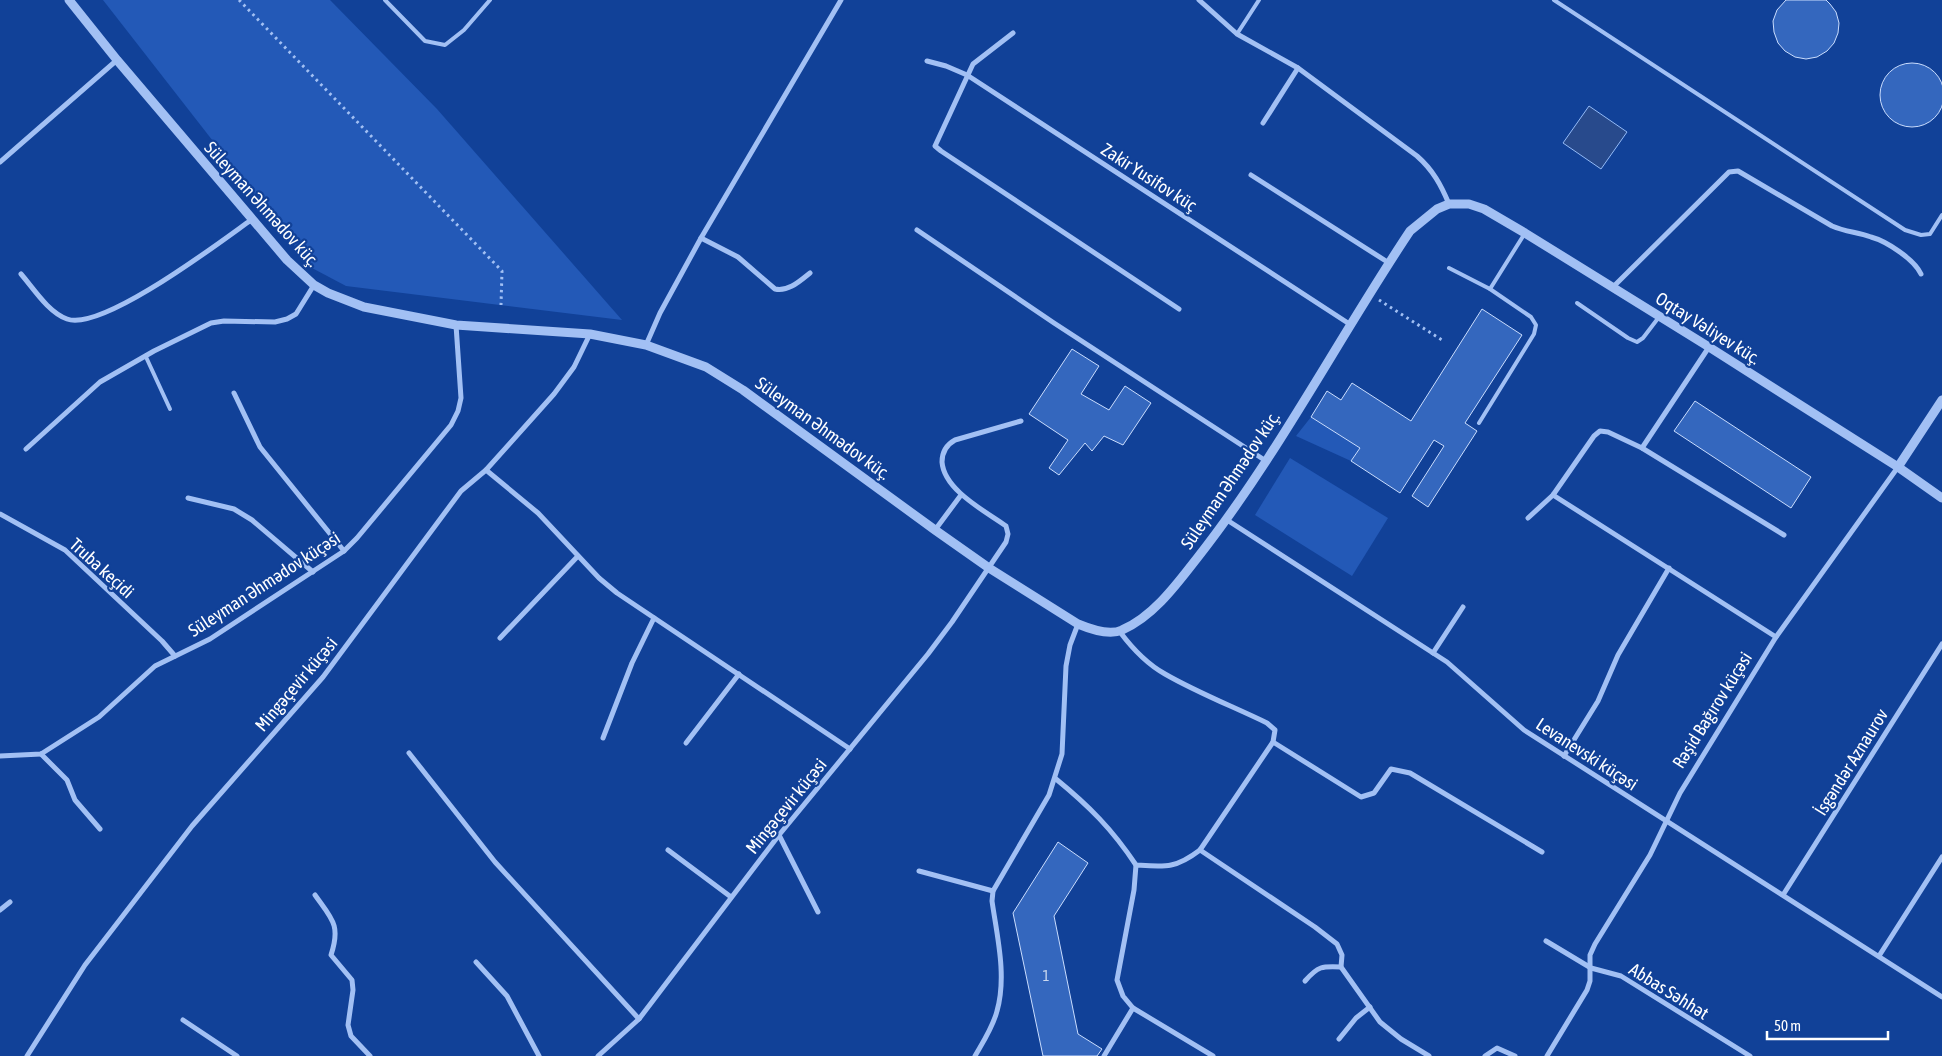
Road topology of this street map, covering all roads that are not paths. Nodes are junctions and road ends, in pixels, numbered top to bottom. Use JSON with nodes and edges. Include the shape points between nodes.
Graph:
{"nodes":[{"id":1,"x":69,"y":0,"type":"edge"},
{"id":2,"x":385,"y":0,"type":"edge"},
{"id":3,"x":490,"y":0,"type":"edge"},
{"id":4,"x":841,"y":0,"type":"edge"},
{"id":5,"x":1198,"y":0,"type":"edge"},
{"id":6,"x":1259,"y":0,"type":"edge"},
{"id":7,"x":1554,"y":0,"type":"edge"},
{"id":8,"x":1013,"y":32,"type":"dead end"},
{"id":9,"x":1237,"y":34,"type":"junction"},
{"id":10,"x":117,"y":60,"type":"junction"},
{"id":11,"x":927,"y":62,"type":"dead end"},
{"id":12,"x":1298,"y":68,"type":"junction"},
{"id":13,"x":967,"y":75,"type":"junction"},
{"id":14,"x":1263,"y":123,"type":"dead end"},
{"id":15,"x":0,"y":162,"type":"edge"},
{"id":16,"x":1251,"y":175,"type":"dead end"},
{"id":17,"x":1449,"y":204,"type":"junction"},
{"id":18,"x":1942,"y":215,"type":"edge"},
{"id":19,"x":251,"y":220,"type":"junction"},
{"id":20,"x":917,"y":230,"type":"dead end"},
{"id":21,"x":1525,"y":233,"type":"junction"},
{"id":22,"x":702,"y":238,"type":"junction"},
{"id":23,"x":1389,"y":263,"type":"junction"},
{"id":24,"x":1449,"y":268,"type":"dead end"},
{"id":25,"x":810,"y":273,"type":"dead end"},
{"id":26,"x":21,"y":274,"type":"dead end"},
{"id":27,"x":1921,"y":274,"type":"dead end"},
{"id":28,"x":314,"y":285,"type":"junction"},
{"id":29,"x":1612,"y":288,"type":"junction"},
{"id":30,"x":1490,"y":289,"type":"junction"},
{"id":31,"x":1577,"y":303,"type":"dead end"},
{"id":32,"x":1179,"y":309,"type":"dead end"},
{"id":33,"x":1659,"y":317,"type":"junction"},
{"id":34,"x":456,"y":325,"type":"junction"},
{"id":35,"x":1351,"y":325,"type":"junction"},
{"id":36,"x":590,"y":334,"type":"junction"},
{"id":37,"x":646,"y":345,"type":"junction"},
{"id":38,"x":1709,"y":347,"type":"junction"},
{"id":39,"x":146,"y":357,"type":"junction"},
{"id":40,"x":234,"y":393,"type":"dead end"},
{"id":41,"x":1942,"y":400,"type":"edge"},
{"id":42,"x":170,"y":409,"type":"dead end"},
{"id":43,"x":1021,"y":421,"type":"dead end"},
{"id":44,"x":1478,"y":423,"type":"dead end"},
{"id":45,"x":1642,"y":448,"type":"junction"},
{"id":46,"x":26,"y":449,"type":"dead end"},
{"id":47,"x":1266,"y":461,"type":"junction"},
{"id":48,"x":1898,"y":467,"type":"junction"},
{"id":49,"x":486,"y":470,"type":"junction"},
{"id":50,"x":961,"y":495,"type":"junction"},
{"id":51,"x":1553,"y":495,"type":"junction"},
{"id":52,"x":188,"y":498,"type":"dead end"},
{"id":53,"x":1942,"y":498,"type":"edge"},
{"id":54,"x":0,"y":514,"type":"edge"},
{"id":55,"x":1528,"y":518,"type":"dead end"},
{"id":56,"x":1227,"y":520,"type":"junction"},
{"id":57,"x":935,"y":530,"type":"junction"},
{"id":58,"x":1784,"y":535,"type":"dead end"},
{"id":59,"x":344,"y":552,"type":"junction"},
{"id":60,"x":578,"y":556,"type":"junction"},
{"id":61,"x":989,"y":568,"type":"junction"},
{"id":62,"x":1669,"y":568,"type":"junction"},
{"id":63,"x":313,"y":572,"type":"junction"},
{"id":64,"x":1463,"y":607,"type":"dead end"},
{"id":65,"x":654,"y":618,"type":"junction"},
{"id":66,"x":1078,"y":624,"type":"junction"},
{"id":67,"x":1120,"y":632,"type":"junction"},
{"id":68,"x":1776,"y":637,"type":"junction"},
{"id":69,"x":500,"y":638,"type":"dead end"},
{"id":70,"x":1942,"y":644,"type":"edge"},
{"id":71,"x":1433,"y":652,"type":"junction"},
{"id":72,"x":174,"y":656,"type":"junction"},
{"id":73,"x":739,"y":674,"type":"junction"},
{"id":74,"x":603,"y":738,"type":"dead end"},
{"id":75,"x":1273,"y":742,"type":"junction"},
{"id":76,"x":686,"y":743,"type":"dead end"},
{"id":77,"x":850,"y":749,"type":"junction"},
{"id":78,"x":409,"y":753,"type":"dead end"},
{"id":79,"x":40,"y":754,"type":"junction"},
{"id":80,"x":0,"y":756,"type":"edge"},
{"id":81,"x":1564,"y":756,"type":"junction"},
{"id":82,"x":1056,"y":778,"type":"junction"},
{"id":83,"x":1666,"y":822,"type":"junction"},
{"id":84,"x":100,"y":829,"type":"dead end"},
{"id":85,"x":779,"y":835,"type":"junction"},
{"id":86,"x":668,"y":850,"type":"dead end"},
{"id":87,"x":1200,"y":850,"type":"junction"},
{"id":88,"x":1542,"y":852,"type":"dead end"},
{"id":89,"x":1942,"y":857,"type":"edge"},
{"id":90,"x":1136,"y":865,"type":"junction"},
{"id":91,"x":919,"y":871,"type":"dead end"},
{"id":92,"x":993,"y":892,"type":"junction"},
{"id":93,"x":315,"y":895,"type":"dead end"},
{"id":94,"x":1783,"y":895,"type":"junction"},
{"id":95,"x":731,"y":897,"type":"junction"},
{"id":96,"x":10,"y":902,"type":"dead end"},
{"id":97,"x":0,"y":910,"type":"edge"},
{"id":98,"x":818,"y":912,"type":"dead end"},
{"id":99,"x":1546,"y":941,"type":"dead end"},
{"id":100,"x":1879,"y":956,"type":"junction"},
{"id":101,"x":476,"y":962,"type":"dead end"},
{"id":102,"x":1341,"y":967,"type":"junction"},
{"id":103,"x":1591,"y":968,"type":"junction"},
{"id":104,"x":1305,"y":981,"type":"dead end"},
{"id":105,"x":1942,"y":997,"type":"edge"},
{"id":106,"x":1370,"y":1007,"type":"junction"},
{"id":107,"x":1133,"y":1008,"type":"junction"},
{"id":108,"x":639,"y":1019,"type":"junction"},
{"id":109,"x":182,"y":1020,"type":"dead end"},
{"id":110,"x":1340,"y":1039,"type":"dead end"},
{"id":111,"x":26,"y":1056,"type":"edge"},
{"id":112,"x":237,"y":1056,"type":"edge"},
{"id":113,"x":370,"y":1056,"type":"edge"},
{"id":114,"x":540,"y":1056,"type":"edge"},
{"id":115,"x":598,"y":1056,"type":"edge"},
{"id":116,"x":975,"y":1056,"type":"edge"},
{"id":117,"x":1104,"y":1056,"type":"edge"},
{"id":118,"x":1213,"y":1056,"type":"edge"},
{"id":119,"x":1429,"y":1056,"type":"edge"},
{"id":120,"x":1485,"y":1056,"type":"edge"},
{"id":121,"x":1515,"y":1056,"type":"edge"},
{"id":122,"x":1547,"y":1056,"type":"edge"},
{"id":123,"x":1750,"y":1056,"type":"edge"}],
"edges":[{"from":1,"to":10,"type":"street","name":"Süleyman Əhmədov küç."},
{"from":2,"to":3,"type":"lane","via":[[425,41],[445,45],[464,30]]},
{"from":4,"to":22,"type":"street"},
{"from":5,"to":9,"type":"street"},
{"from":6,"to":9,"type":"lane"},
{"from":7,"to":18,"type":"lane","via":[[1905,230],[1930,234]]},
{"from":8,"to":13,"type":"street","via":[[982,56]]},
{"from":9,"to":12,"type":"street"},
{"from":10,"to":15,"type":"street"},
{"from":10,"to":19,"type":"street","name":"Süleyman Əhmədov küç."},
{"from":11,"to":13,"type":"street","name":"Zakir Yusifov küç"},
{"from":12,"to":14,"type":"street"},
{"from":12,"to":17,"type":"street","via":[[1428,166],[1440,182]]},
{"from":13,"to":32,"type":"street","via":[[935,146]]},
{"from":13,"to":35,"type":"street","name":"Zakir Yusifov küç"},
{"from":16,"to":23,"type":"street"},
{"from":17,"to":21,"type":"street","name":"Oqtay Vəliyev küç.","via":[[1469,204],[1484,209]]},
{"from":17,"to":23,"type":"street","name":"Süleyman Əhmədov küç.","via":[[1436,209],[1410,231]]},
{"from":19,"to":26,"type":"street","via":[[140,296],[88,319],[65,319],[50,308]]},
{"from":19,"to":28,"type":"street","name":"Süleyman Əhmədov küç.","via":[[286,260]]},
{"from":20,"to":47,"type":"street"},
{"from":21,"to":29,"type":"street","name":"Oqtay Vəliyev küç."},
{"from":21,"to":30,"type":"lane"},
{"from":22,"to":25,"type":"street","via":[[738,257],[776,289],[790,287]]},
{"from":22,"to":37,"type":"street"},
{"from":23,"to":35,"type":"street","name":"Süleyman Əhmədov küç."},
{"from":24,"to":30,"type":"lane"},
{"from":27,"to":29,"type":"street","via":[[1917,265],[1886,244],[1832,226],[1738,171],[1729,172]]},
{"from":28,"to":34,"type":"street","name":"Süleyman Əhmədov küç.","via":[[343,301],[364,307]]},
{"from":28,"to":39,"type":"street","via":[[296,314],[287,319],[211,323]]},
{"from":29,"to":33,"type":"street","name":"Oqtay Vəliyev küç."},
{"from":30,"to":44,"type":"lane","via":[[1532,317],[1536,325],[1534,334]]},
{"from":31,"to":33,"type":"lane","via":[[1637,342]]},
{"from":33,"to":38,"type":"street","name":"Oqtay Vəliyev küç."},
{"from":34,"to":36,"type":"street","name":"Süleyman Əhmədov küç."},
{"from":34,"to":59,"type":"street","name":"Süleyman Əhmədov küçəsi","via":[[461,398],[458,411],[451,425]]},
{"from":35,"to":47,"type":"street","name":"Süleyman Əhmədov küç."},
{"from":36,"to":37,"type":"street","name":"Süleyman Əhmədov küç."},
{"from":36,"to":49,"type":"street","name":"Mingəçevir küçəsi","via":[[574,367],[554,394]]},
{"from":37,"to":57,"type":"street","name":"Süleyman Əhmədov küç.","via":[[706,367],[743,390]]},
{"from":38,"to":45,"type":"street"},
{"from":38,"to":48,"type":"street","name":"Oqtay Vəliyev küç."},
{"from":39,"to":42,"type":"lane"},
{"from":39,"to":46,"type":"street","via":[[100,382]]},
{"from":40,"to":59,"type":"street","via":[[260,447]]},
{"from":41,"to":48,"type":"street","name":"Rəşid Bağırov küçəsi"},
{"from":43,"to":50,"type":"street","via":[[947,444],[942,456],[943,470]]},
{"from":45,"to":51,"type":"street","via":[[1600,431]]},
{"from":45,"to":58,"type":"street"},
{"from":47,"to":56,"type":"street","name":"Süleyman Əhmədov küç."},
{"from":48,"to":53,"type":"street","name":"Oqtay Vəliyev küç."},
{"from":48,"to":68,"type":"street","name":"Rəşid Bağırov küçəsi"},
{"from":49,"to":60,"type":"street","via":[[538,513]]},
{"from":49,"to":111,"type":"street","name":"Mingəçevir küçəsi","via":[[462,491],[324,676],[192,826],[85,965]]},
{"from":50,"to":57,"type":"street"},
{"from":50,"to":61,"type":"street","name":"Mingəçevir küçəsi","via":[[1006,526],[1006,542]]},
{"from":51,"to":55,"type":"street"},
{"from":51,"to":62,"type":"street"},
{"from":52,"to":63,"type":"street","via":[[234,509],[252,520]]},
{"from":54,"to":72,"type":"street","name":"Truba keçidi","via":[[65,550]]},
{"from":56,"to":67,"type":"street","name":"Süleyman Əhmədov küç.","via":[[1162,599],[1145,616]]},
{"from":56,"to":71,"type":"street","name":"Levanevski küçəsi"},
{"from":57,"to":61,"type":"street","name":"Süleyman Əhmədov küç."},
{"from":59,"to":63,"type":"street","name":"Süleyman Əhmədov küçəsi"},
{"from":60,"to":65,"type":"street","via":[[599,578]]},
{"from":60,"to":69,"type":"street"},
{"from":61,"to":66,"type":"street","name":"Süleyman Əhmədov küç."},
{"from":61,"to":77,"type":"street","name":"Mingəçevir küçəsi","via":[[928,654]]},
{"from":62,"to":68,"type":"street"},
{"from":62,"to":81,"type":"street","via":[[1618,655],[1598,701]]},
{"from":63,"to":72,"type":"street","name":"Süleyman Əhmədov küçəsi","via":[[210,639]]},
{"from":64,"to":71,"type":"street"},
{"from":65,"to":73,"type":"street"},
{"from":65,"to":74,"type":"street","via":[[632,663]]},
{"from":66,"to":67,"type":"street","name":"Süleyman Əhmədov küç.","via":[[1105,632]]},
{"from":66,"to":82,"type":"street","via":[[1066,666],[1062,754]]},
{"from":67,"to":75,"type":"street","via":[[1131,646],[1164,674],[1267,723],[1275,730]]},
{"from":68,"to":83,"type":"street","name":"Rəşid Bağırov küçəsi","via":[[1680,793]]},
{"from":70,"to":94,"type":"street","name":"İsgəndər Aznaurov"},
{"from":71,"to":81,"type":"street","name":"Levanevski küçəsi","via":[[1524,730]]},
{"from":72,"to":79,"type":"street","name":"Süleyman Əhmədov küçəsi","via":[[155,666],[99,717]]},
{"from":73,"to":76,"type":"street"},
{"from":73,"to":77,"type":"street"},
{"from":75,"to":87,"type":"street"},
{"from":75,"to":88,"type":"street","via":[[1362,797],[1374,793],[1391,769],[1410,773]]},
{"from":77,"to":85,"type":"street","name":"Mingəçevir küçəsi"},
{"from":78,"to":108,"type":"street","via":[[495,862]]},
{"from":79,"to":80,"type":"street","name":"Süleyman Əhmədov küçəsi"},
{"from":79,"to":84,"type":"street","via":[[67,780],[75,800]]},
{"from":81,"to":83,"type":"street","name":"Levanevski küçəsi"},
{"from":82,"to":90,"type":"street","via":[[1117,837]]},
{"from":82,"to":92,"type":"street"},
{"from":83,"to":94,"type":"street","name":"Levanevski küçəsi"},
{"from":83,"to":103,"type":"street","name":"Rəşid Bağırov küçəsi","via":[[1650,855],[1595,944],[1590,955]]},
{"from":85,"to":95,"type":"street","name":"Mingəçevir küçəsi"},
{"from":85,"to":98,"type":"street"},
{"from":86,"to":95,"type":"street"},
{"from":87,"to":90,"type":"street","via":[[1186,861],[1172,866]]},
{"from":87,"to":102,"type":"street","via":[[1337,944],[1342,955]]},
{"from":89,"to":100,"type":"street"},
{"from":90,"to":107,"type":"street","via":[[1117,980],[1123,996]]},
{"from":91,"to":92,"type":"street"},
{"from":92,"to":116,"type":"street","via":[[1001,988],[998,1010]]},
{"from":93,"to":113,"type":"street","via":[[336,929],[331,955],[352,980],[348,1025],[352,1036]]},
{"from":94,"to":100,"type":"street","name":"Levanevski küçəsi"},
{"from":95,"to":108,"type":"street","name":"Mingəçevir küçəsi"},
{"from":96,"to":97,"type":"street"},
{"from":99,"to":103,"type":"street","name":"Abbas Səhhət"},
{"from":100,"to":105,"type":"street","name":"Levanevski küçəsi"},
{"from":101,"to":114,"type":"street","via":[[507,996]]},
{"from":102,"to":104,"type":"street","via":[[1322,966]]},
{"from":102,"to":106,"type":"street"},
{"from":103,"to":122,"type":"street","name":"Rəşid Bağırov küçəsi","via":[[1587,990]]},
{"from":103,"to":123,"type":"street","name":"Abbas Səhhət","via":[[1620,976]]},
{"from":106,"to":110,"type":"street","via":[[1356,1018]]},
{"from":106,"to":119,"type":"street","via":[[1380,1022]]},
{"from":107,"to":117,"type":"street"},
{"from":107,"to":118,"type":"street"},
{"from":108,"to":115,"type":"street","name":"Mingəçevir küçəsi"},
{"from":109,"to":112,"type":"street"},
{"from":120,"to":121,"type":"street","via":[[1496,1048]]}]}
